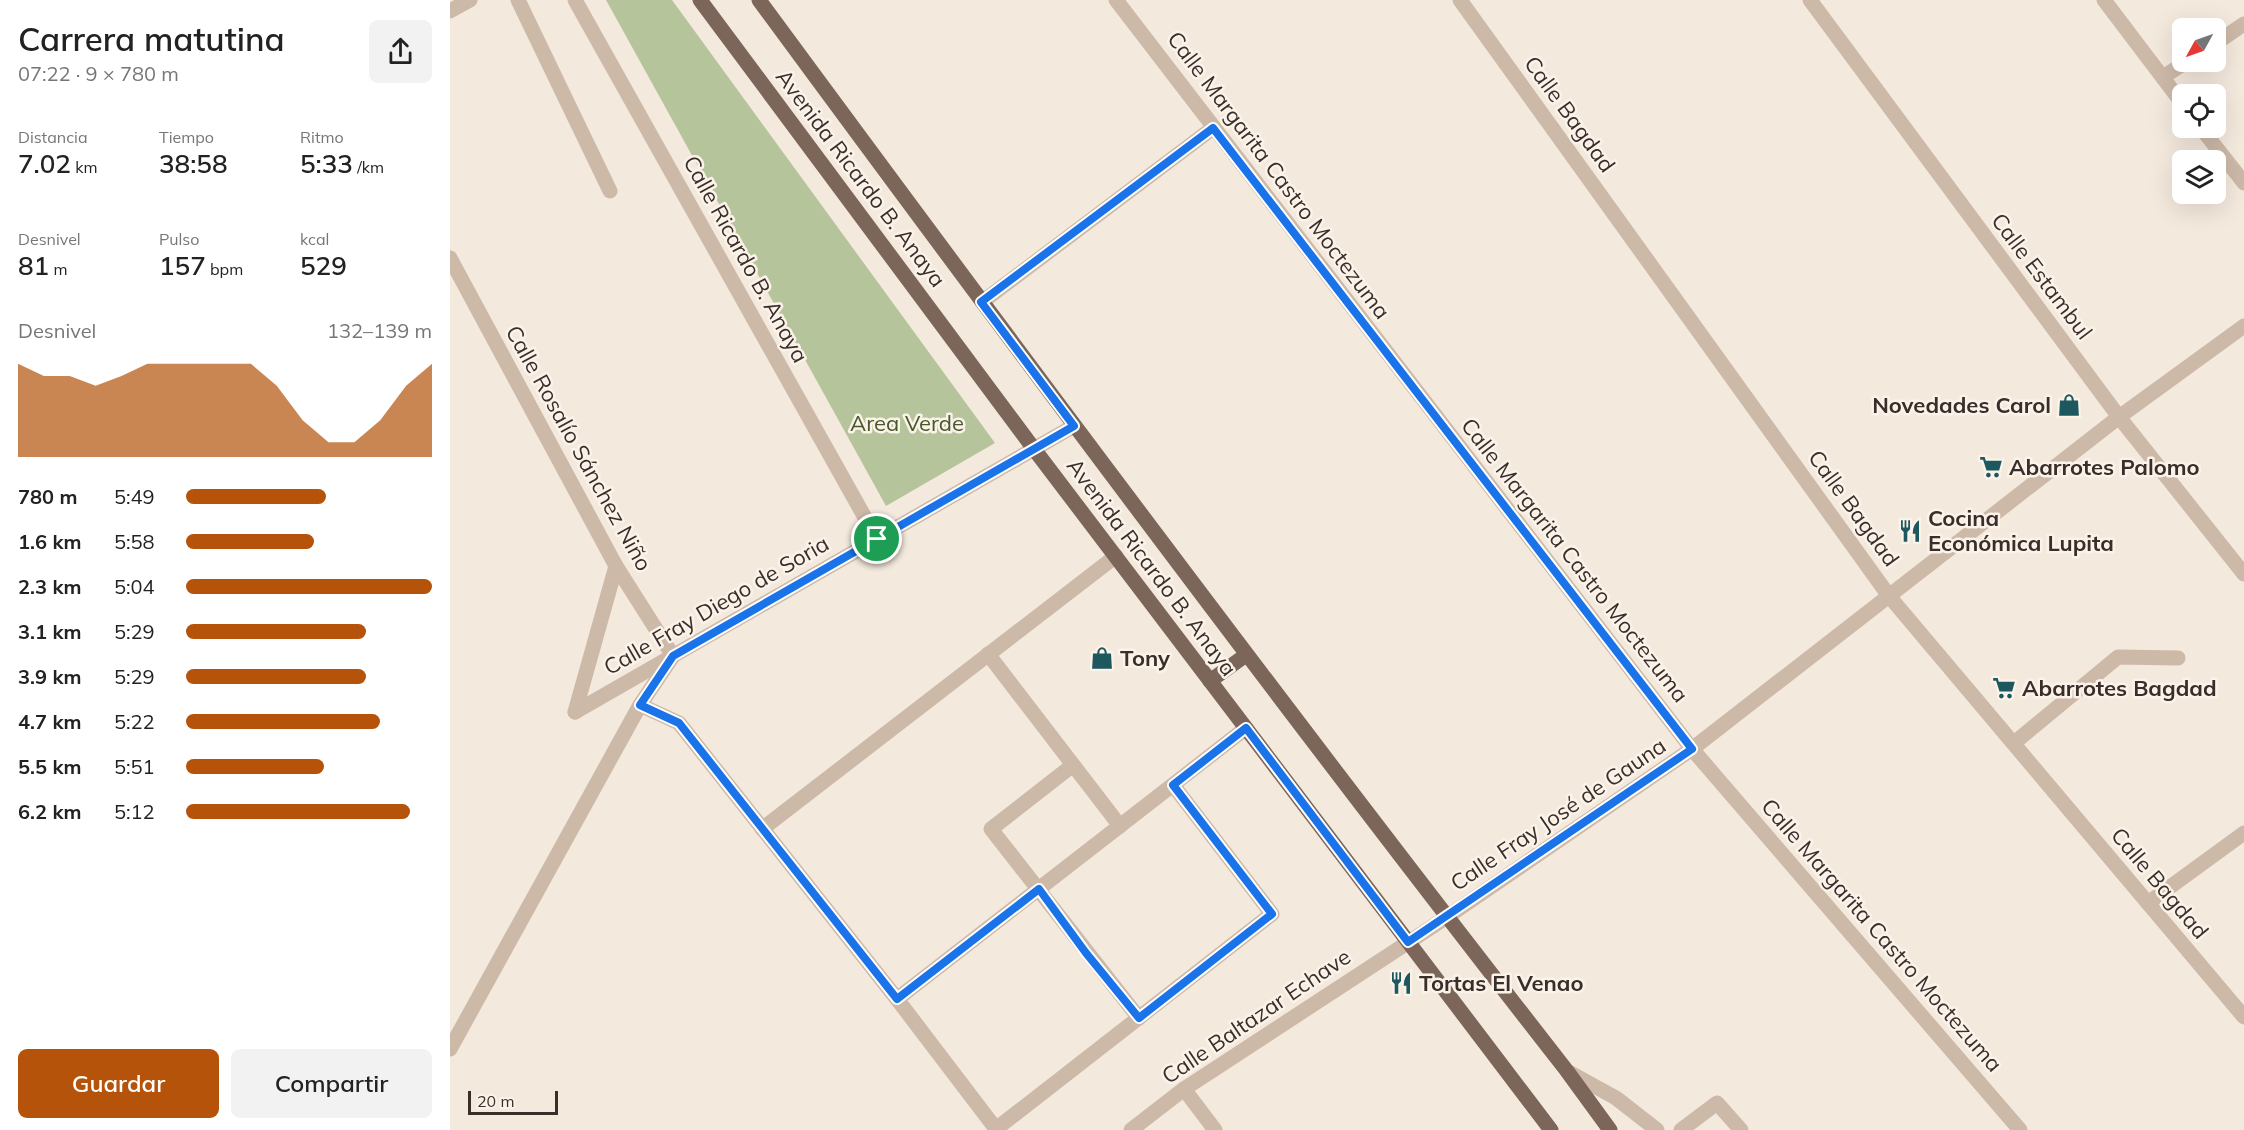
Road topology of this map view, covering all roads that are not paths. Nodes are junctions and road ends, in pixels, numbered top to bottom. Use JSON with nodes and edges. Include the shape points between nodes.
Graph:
{"nodes":[{"id":1,"x":470,"y":0,"type":"edge"},
{"id":2,"x":518,"y":0,"type":"edge"},
{"id":3,"x":575,"y":0,"type":"edge"},
{"id":4,"x":700,"y":0,"type":"edge"},
{"id":5,"x":759,"y":0,"type":"edge"},
{"id":6,"x":1116,"y":0,"type":"edge"},
{"id":7,"x":1460,"y":0,"type":"edge"},
{"id":8,"x":1810,"y":0,"type":"edge"},
{"id":9,"x":2104,"y":0,"type":"edge"},
{"id":10,"x":450,"y":10,"type":"edge"},
{"id":11,"x":2244,"y":24,"type":"edge"},
{"id":12,"x":2226,"y":36,"type":"edge"},
{"id":13,"x":2172,"y":71,"type":"edge"},
{"id":14,"x":2163,"y":76,"type":"junction"},
{"id":15,"x":2172,"y":89,"type":"edge"},
{"id":16,"x":1213,"y":128,"type":"junction"},
{"id":17,"x":2210,"y":138,"type":"edge"},
{"id":18,"x":2244,"y":183,"type":"edge"},
{"id":19,"x":610,"y":191,"type":"dead end"},
{"id":20,"x":450,"y":258,"type":"edge"},
{"id":21,"x":981,"y":302,"type":"junction"},
{"id":22,"x":2244,"y":326,"type":"edge"},
{"id":23,"x":2119,"y":417,"type":"junction"},
{"id":24,"x":1074,"y":426,"type":"junction"},
{"id":25,"x":1034,"y":449,"type":"junction"},
{"id":26,"x":877,"y":539,"type":"junction"},
{"id":27,"x":1116,"y":556,"type":"junction"},
{"id":28,"x":616,"y":566,"type":"junction"},
{"id":29,"x":2244,"y":574,"type":"edge"},
{"id":30,"x":1889,"y":596,"type":"junction"},
{"id":31,"x":988,"y":654,"type":"junction"},
{"id":32,"x":1246,"y":655,"type":"junction"},
{"id":33,"x":673,"y":656,"type":"junction"},
{"id":34,"x":2178,"y":658,"type":"dead end"},
{"id":35,"x":1210,"y":681,"type":"junction"},
{"id":36,"x":640,"y":705,"type":"junction"},
{"id":37,"x":1246,"y":728,"type":"junction"},
{"id":38,"x":2014,"y":743,"type":"junction"},
{"id":39,"x":1692,"y":749,"type":"junction"},
{"id":40,"x":1073,"y":765,"type":"junction"},
{"id":41,"x":1173,"y":785,"type":"junction"},
{"id":42,"x":1120,"y":826,"type":"junction"},
{"id":43,"x":762,"y":829,"type":"junction"},
{"id":44,"x":2244,"y":833,"type":"edge"},
{"id":45,"x":1039,"y":889,"type":"junction"},
{"id":46,"x":2148,"y":903,"type":"junction"},
{"id":47,"x":1447,"y":917,"type":"junction"},
{"id":48,"x":1408,"y":942,"type":"junction"},
{"id":49,"x":897,"y":999,"type":"junction"},
{"id":50,"x":2244,"y":1017,"type":"edge"},
{"id":51,"x":1139,"y":1018,"type":"junction"},
{"id":52,"x":450,"y":1049,"type":"edge"},
{"id":53,"x":1567,"y":1071,"type":"junction"},
{"id":54,"x":1184,"y":1089,"type":"junction"},
{"id":55,"x":997,"y":1129,"type":"edge"},
{"id":56,"x":1131,"y":1130,"type":"edge"},
{"id":57,"x":1215,"y":1130,"type":"edge"},
{"id":58,"x":1551,"y":1130,"type":"edge"},
{"id":59,"x":1610,"y":1130,"type":"edge"},
{"id":60,"x":1657,"y":1130,"type":"edge"},
{"id":61,"x":1681,"y":1130,"type":"edge"},
{"id":62,"x":1741,"y":1130,"type":"edge"},
{"id":63,"x":2020,"y":1130,"type":"edge"}],
"edges":[{"from":1,"to":10,"type":"street"},
{"from":2,"to":19,"type":"street"},
{"from":3,"to":26,"type":"street","name":"Calle Ricardo B. Anaya"},
{"from":4,"to":25,"type":"main road","name":"Avenida Ricardo B. Anaya"},
{"from":5,"to":21,"type":"main road","name":"Avenida Ricardo B. Anaya"},
{"from":6,"to":16,"type":"street","name":"Calle Margarita Castro Moctezuma"},
{"from":7,"to":30,"type":"street","name":"Calle Bagdad"},
{"from":8,"to":23,"type":"street","name":"Calle Estambul"},
{"from":9,"to":14,"type":"street"},
{"from":11,"to":12,"type":"street"},
{"from":13,"to":14,"type":"street"},
{"from":14,"to":15,"type":"street"},
{"from":16,"to":21,"type":"street"},
{"from":16,"to":39,"type":"street","name":"Calle Margarita Castro Moctezuma"},
{"from":17,"to":18,"type":"street"},
{"from":20,"to":28,"type":"street","name":"Calle Rosalío Sánchez Niño"},
{"from":21,"to":24,"type":"main road","name":"Avenida Ricardo B. Anaya"},
{"from":22,"to":23,"type":"street","name":"Calle Fray José de Gauna"},
{"from":23,"to":29,"type":"street","name":"Calle Estambul"},
{"from":23,"to":30,"type":"street","name":"Calle Fray José de Gauna"},
{"from":24,"to":25,"type":"street","name":"Calle Fray Diego de Soria"},
{"from":24,"to":32,"type":"main road","name":"Avenida Ricardo B. Anaya"},
{"from":25,"to":26,"type":"street","name":"Calle Fray Diego de Soria"},
{"from":25,"to":27,"type":"main road","name":"Avenida Ricardo B. Anaya"},
{"from":26,"to":33,"type":"street","name":"Calle Fray Diego de Soria"},
{"from":27,"to":31,"type":"street"},
{"from":27,"to":35,"type":"main road","name":"Avenida Ricardo B. Anaya"},
{"from":28,"to":33,"type":"street","name":"Calle Rosalío Sánchez Niño"},
{"from":28,"to":33,"type":"street","name":"Calle Fray Diego de Soria","via":[[574,712]]},
{"from":30,"to":38,"type":"street","name":"Calle Bagdad"},
{"from":30,"to":39,"type":"street","name":"Calle Fray José de Gauna"},
{"from":31,"to":40,"type":"street"},
{"from":31,"to":43,"type":"street"},
{"from":32,"to":35,"type":"main road"},
{"from":32,"to":47,"type":"main road","name":"Avenida Ricardo B. Anaya"},
{"from":33,"to":36,"type":"street"},
{"from":34,"to":38,"type":"street","via":[[2118,657]]},
{"from":35,"to":37,"type":"main road","name":"Avenida Ricardo B. Anaya"},
{"from":36,"to":43,"type":"street","via":[[679,723]]},
{"from":36,"to":52,"type":"street"},
{"from":37,"to":41,"type":"street"},
{"from":37,"to":48,"type":"main road","name":"Avenida Ricardo B. Anaya"},
{"from":38,"to":46,"type":"street","name":"Calle Bagdad"},
{"from":39,"to":47,"type":"street","name":"Calle Fray José de Gauna"},
{"from":39,"to":63,"type":"street","name":"Calle Margarita Castro Moctezuma"},
{"from":40,"to":42,"type":"street"},
{"from":40,"to":45,"type":"street","via":[[991,829]]},
{"from":41,"to":42,"type":"street"},
{"from":41,"to":51,"type":"street","via":[[1272,914]]},
{"from":42,"to":45,"type":"street"},
{"from":43,"to":49,"type":"street"},
{"from":44,"to":46,"type":"street"},
{"from":45,"to":49,"type":"street"},
{"from":45,"to":51,"type":"street"},
{"from":46,"to":50,"type":"street","name":"Calle Bagdad"},
{"from":47,"to":48,"type":"street","name":"Calle Fray José de Gauna"},
{"from":47,"to":53,"type":"main road","name":"Avenida Ricardo B. Anaya"},
{"from":48,"to":54,"type":"street","name":"Calle Baltazar Echave"},
{"from":48,"to":58,"type":"main road","name":"Avenida Ricardo B. Anaya"},
{"from":49,"to":55,"type":"street"},
{"from":51,"to":55,"type":"street"},
{"from":53,"to":59,"type":"main road","name":"Avenida Ricardo B. Anaya"},
{"from":53,"to":60,"type":"street","via":[[1616,1098]]},
{"from":54,"to":56,"type":"street","name":"Calle Baltazar Echave"},
{"from":54,"to":57,"type":"street"},
{"from":61,"to":62,"type":"street","via":[[1717,1103]]}]}
